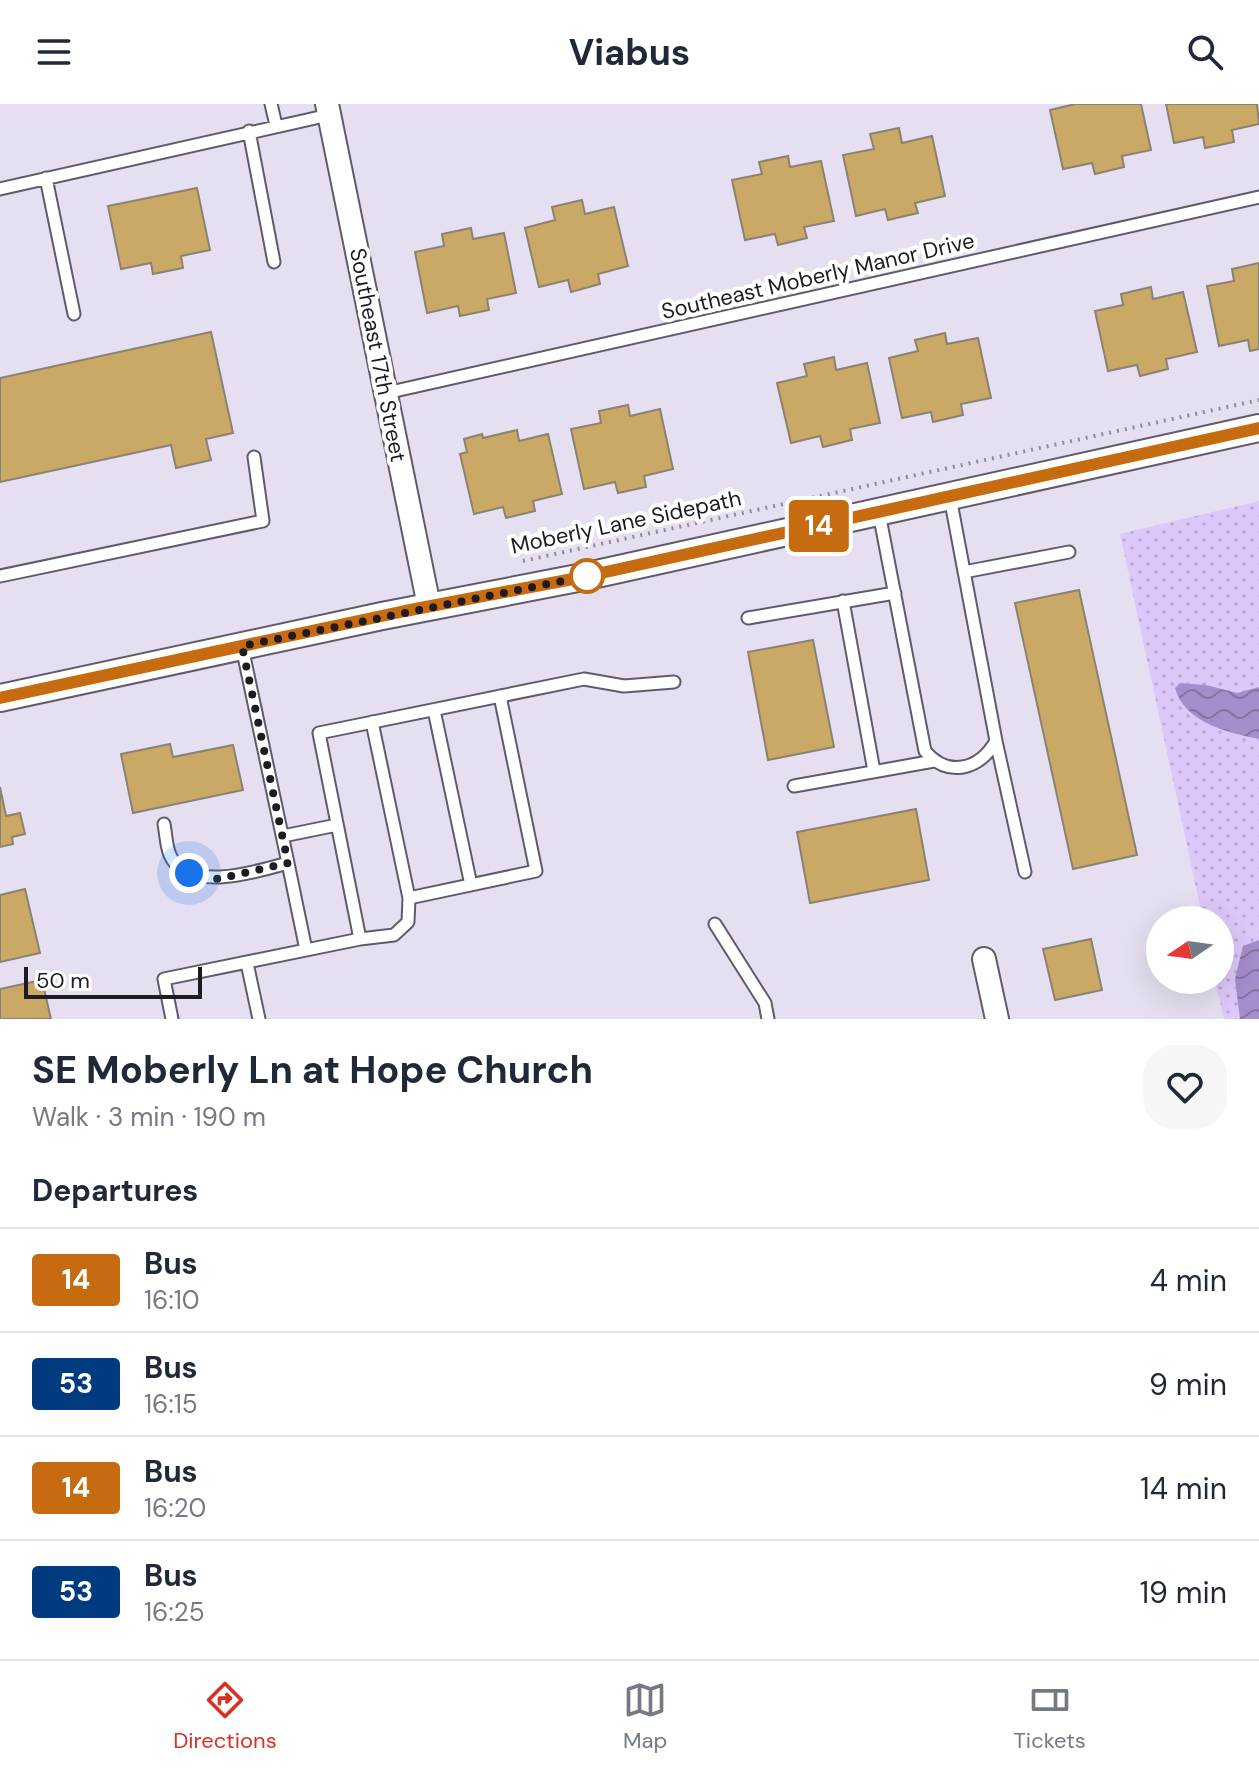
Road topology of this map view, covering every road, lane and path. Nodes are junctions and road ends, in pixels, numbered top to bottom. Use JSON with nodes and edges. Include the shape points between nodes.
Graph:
{"nodes":[{"id":1,"x":271,"y":104,"type":"edge"},
{"id":2,"x":328,"y":109,"type":"edge"},
{"id":3,"x":276,"y":125,"type":"junction"},
{"id":4,"x":249,"y":131,"type":"junction"},
{"id":5,"x":46,"y":178,"type":"junction"},
{"id":6,"x":0,"y":189,"type":"edge"},
{"id":7,"x":1259,"y":197,"type":"edge"},
{"id":8,"x":274,"y":262,"type":"dead end"},
{"id":9,"x":74,"y":314,"type":"dead end"},
{"id":10,"x":386,"y":393,"type":"junction"},
{"id":11,"x":1259,"y":400,"type":"edge"},
{"id":12,"x":1259,"y":428,"type":"edge"},
{"id":13,"x":254,"y":457,"type":"dead end"},
{"id":14,"x":950,"y":497,"type":"junction"},
{"id":15,"x":879,"y":513,"type":"junction"},
{"id":16,"x":1069,"y":552,"type":"dead end"},
{"id":17,"x":516,"y":562,"type":"dead end"},
{"id":18,"x":964,"y":572,"type":"junction"},
{"id":19,"x":0,"y":576,"type":"edge"},
{"id":20,"x":895,"y":593,"type":"junction"},
{"id":21,"x":843,"y":601,"type":"junction"},
{"id":22,"x":429,"y":606,"type":"junction"},
{"id":23,"x":748,"y":618,"type":"dead end"},
{"id":24,"x":242,"y":646,"type":"junction"},
{"id":25,"x":674,"y":682,"type":"dead end"},
{"id":26,"x":500,"y":696,"type":"junction"},
{"id":27,"x":0,"y":698,"type":"edge"},
{"id":28,"x":434,"y":710,"type":"junction"},
{"id":29,"x":372,"y":722,"type":"junction"},
{"id":30,"x":996,"y":741,"type":"junction"},
{"id":31,"x":934,"y":761,"type":"junction"},
{"id":32,"x":874,"y":771,"type":"junction"},
{"id":33,"x":794,"y":786,"type":"dead end"},
{"id":34,"x":164,"y":824,"type":"dead end"},
{"id":35,"x":337,"y":825,"type":"junction"},
{"id":36,"x":283,"y":836,"type":"junction"},
{"id":37,"x":288,"y":863,"type":"junction"},
{"id":38,"x":1025,"y":872,"type":"dead end"},
{"id":39,"x":471,"y":885,"type":"junction"},
{"id":40,"x":409,"y":898,"type":"junction"},
{"id":41,"x":715,"y":924,"type":"dead end"},
{"id":42,"x":360,"y":939,"type":"junction"},
{"id":43,"x":306,"y":950,"type":"junction"},
{"id":44,"x":984,"y":959,"type":"dead end"},
{"id":45,"x":247,"y":963,"type":"junction"},
{"id":46,"x":172,"y":1019,"type":"edge"},
{"id":47,"x":259,"y":1019,"type":"edge"},
{"id":48,"x":768,"y":1019,"type":"edge"},
{"id":49,"x":997,"y":1019,"type":"edge"}],
"edges":[{"from":1,"to":3,"type":"lane"},
{"from":2,"to":3,"type":"lane"},
{"from":2,"to":10,"type":"street","name":"Southeast 17th Street"},
{"from":3,"to":4,"type":"lane"},
{"from":4,"to":5,"type":"lane"},
{"from":4,"to":8,"type":"lane"},
{"from":5,"to":6,"type":"lane"},
{"from":5,"to":9,"type":"lane"},
{"from":7,"to":10,"type":"lane","name":"Southeast Moberly Manor Drive"},
{"from":10,"to":22,"type":"street","name":"Southeast 17th Street"},
{"from":11,"to":17,"type":"path","name":"Moberly Lane Sidepath"},
{"from":12,"to":14,"type":"street"},
{"from":13,"to":19,"type":"lane","via":[[263,521]]},
{"from":14,"to":15,"type":"street"},
{"from":14,"to":18,"type":"lane"},
{"from":15,"to":20,"type":"lane"},
{"from":15,"to":22,"type":"street"},
{"from":16,"to":18,"type":"lane"},
{"from":18,"to":30,"type":"lane"},
{"from":20,"to":21,"type":"lane"},
{"from":20,"to":31,"type":"lane","via":[[925,751]]},
{"from":21,"to":23,"type":"lane"},
{"from":21,"to":32,"type":"lane"},
{"from":22,"to":24,"type":"street"},
{"from":24,"to":27,"type":"street"},
{"from":24,"to":36,"type":"lane"},
{"from":25,"to":26,"type":"lane","via":[[624,686],[584,679]]},
{"from":26,"to":28,"type":"lane"},
{"from":26,"to":39,"type":"lane","via":[[536,871]]},
{"from":28,"to":29,"type":"lane"},
{"from":28,"to":39,"type":"lane"},
{"from":29,"to":35,"type":"lane","via":[[319,733]]},
{"from":29,"to":40,"type":"lane"},
{"from":30,"to":31,"type":"lane","via":[[974,764],[946,767]]},
{"from":30,"to":38,"type":"lane"},
{"from":31,"to":32,"type":"lane"},
{"from":32,"to":33,"type":"lane"},
{"from":34,"to":37,"type":"lane","via":[[171,858],[189,873],[218,879]]},
{"from":35,"to":36,"type":"lane"},
{"from":35,"to":42,"type":"lane"},
{"from":36,"to":37,"type":"lane"},
{"from":37,"to":43,"type":"lane"},
{"from":39,"to":40,"type":"lane"},
{"from":40,"to":42,"type":"lane","via":[[408,922],[394,935]]},
{"from":41,"to":48,"type":"lane","via":[[765,1003]]},
{"from":42,"to":43,"type":"lane"},
{"from":43,"to":45,"type":"lane"},
{"from":44,"to":49,"type":"street"},
{"from":45,"to":46,"type":"lane","via":[[164,979]]},
{"from":45,"to":47,"type":"lane"}]}
